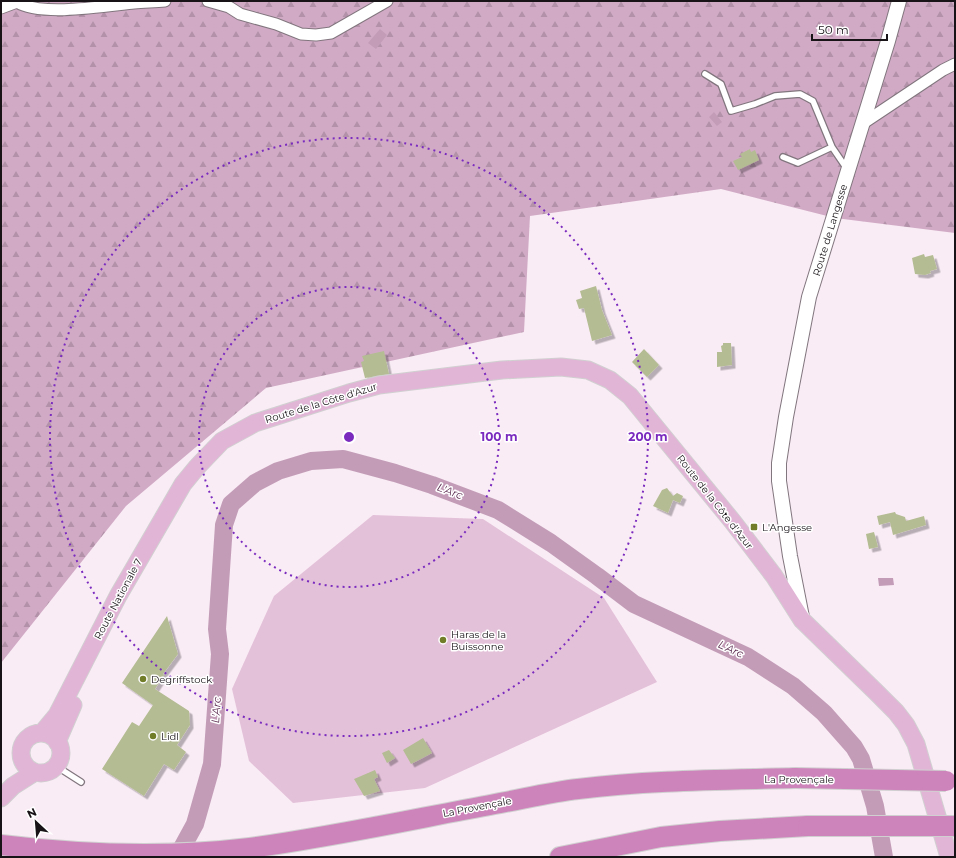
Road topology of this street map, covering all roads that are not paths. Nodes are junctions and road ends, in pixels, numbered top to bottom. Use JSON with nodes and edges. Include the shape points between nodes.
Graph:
{"nodes":[{"id":1,"x":165,"y":1,"type":"edge"},
{"id":2,"x":208,"y":1,"type":"edge"},
{"id":3,"x":387,"y":1,"type":"edge"},
{"id":4,"x":899,"y":1,"type":"edge"},
{"id":5,"x":1,"y":8,"type":"edge"},
{"id":6,"x":955,"y":64,"type":"edge"},
{"id":7,"x":705,"y":74,"type":"dead end"},
{"id":8,"x":862,"y":124,"type":"junction"},
{"id":9,"x":832,"y":146,"type":"junction"},
{"id":10,"x":783,"y":157,"type":"dead end"},
{"id":11,"x":848,"y":171,"type":"junction"},
{"id":12,"x":212,"y":452,"type":"joint"},
{"id":13,"x":197,"y":467,"type":"junction"},
{"id":14,"x":802,"y":620,"type":"junction"},
{"id":15,"x":42,"y":733,"type":"junction"},
{"id":16,"x":57,"y":742,"type":"junction"},
{"id":17,"x":22,"y":759,"type":"junction"},
{"id":18,"x":56,"y":766,"type":"junction"},
{"id":19,"x":34,"y":772,"type":"junction"},
{"id":20,"x":951,"y":781,"type":"edge"},
{"id":21,"x":81,"y":782,"type":"dead end"},
{"id":22,"x":1,"y":787,"type":"edge"},
{"id":23,"x":1,"y":798,"type":"edge"},
{"id":24,"x":955,"y":826,"type":"edge"},
{"id":25,"x":1,"y":845,"type":"edge"},
{"id":26,"x":560,"y":857,"type":"edge"},
{"id":27,"x":948,"y":857,"type":"edge"}],
"edges":[{"from":1,"to":5,"type":"street","via":[[51,10],[22,6],[17,2]]},
{"from":2,"to":3,"type":"street","via":[[301,34],[316,35],[331,33]]},
{"from":4,"to":8,"type":"street","name":"Route de Langesse"},
{"from":6,"to":8,"type":"street"},
{"from":7,"to":9,"type":"lane","via":[[720,84],[731,111],[775,96],[800,94],[813,101]]},
{"from":8,"to":11,"type":"street","name":"Route de Langesse"},
{"from":9,"to":10,"type":"lane","via":[[798,163]]},
{"from":9,"to":11,"type":"lane"},
{"from":11,"to":14,"type":"street","name":"Route de Langesse","via":[[809,297],[779,463],[779,481]]},
{"from":12,"to":13,"type":"main road","name":"Route Nationale 7"},
{"from":12,"to":14,"type":"main road","name":"Route de la Côte d'Azur","via":[[222,441],[255,423],[380,385],[531,368],[561,367],[588,370],[610,380],[630,396],[733,522],[774,576]]},
{"from":13,"to":15,"type":"main road","name":"Route Nationale 7","via":[[183,484],[118,596],[57,715]]},
{"from":13,"to":16,"type":"main road","name":"Route Nationale 7","via":[[146,559]]},
{"from":14,"to":27,"type":"main road","name":"Route de la Côte d'Azur","via":[[896,712],[906,725],[916,744]]},
{"from":15,"to":16,"type":"main road","via":[[48,734]]},
{"from":15,"to":17,"type":"main road","via":[[29,736],[25,741],[20,753]]},
{"from":16,"to":18,"type":"main road","via":[[61,754]]},
{"from":17,"to":19,"type":"main road"},
{"from":17,"to":22,"type":"main road"},
{"from":18,"to":19,"type":"main road","via":[[46,772]]},
{"from":18,"to":21,"type":"lane"},
{"from":19,"to":23,"type":"main road"},
{"from":20,"to":25,"type":"highway","name":"La Provençale","bridge":true,"via":[[795,778],[646,783],[577,789],[339,834],[194,854],[112,854],[49,851]]},
{"from":24,"to":26,"type":"highway","bridge":true,"via":[[808,826],[720,831],[661,837]]}]}
